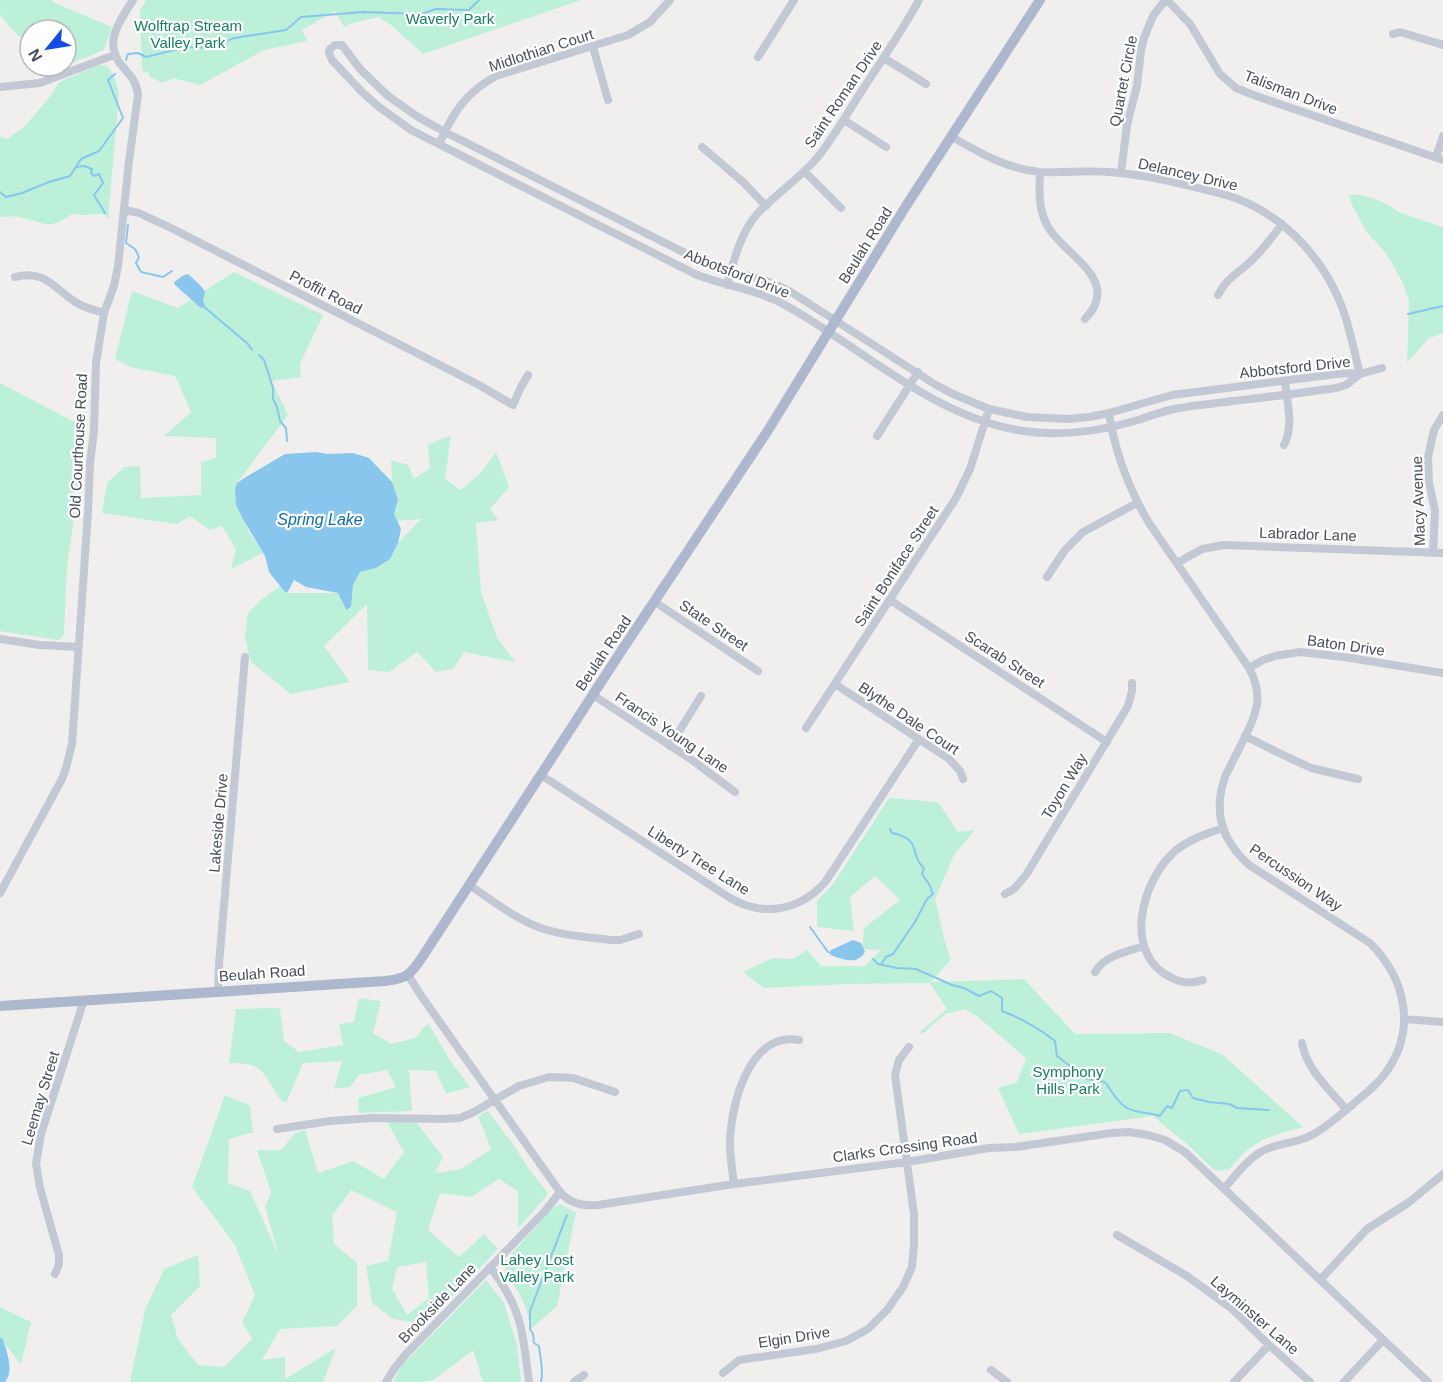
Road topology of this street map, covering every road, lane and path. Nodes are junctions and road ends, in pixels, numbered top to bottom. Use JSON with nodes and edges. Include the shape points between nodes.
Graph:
{"nodes":[{"id":1,"x":133,"y":0,"type":"edge"},
{"id":2,"x":670,"y":0,"type":"edge"},
{"id":3,"x":794,"y":0,"type":"edge"},
{"id":4,"x":919,"y":0,"type":"edge"},
{"id":5,"x":1040,"y":0,"type":"edge"},
{"id":6,"x":1166,"y":0,"type":"edge"},
{"id":7,"x":1393,"y":34,"type":"dead end"},
{"id":8,"x":1443,"y":45,"type":"edge"},
{"id":9,"x":593,"y":47,"type":"junction"},
{"id":10,"x":114,"y":55,"type":"junction"},
{"id":11,"x":758,"y":57,"type":"dead end"},
{"id":12,"x":884,"y":58,"type":"junction"},
{"id":13,"x":926,"y":84,"type":"dead end"},
{"id":14,"x":0,"y":87,"type":"edge"},
{"id":15,"x":608,"y":100,"type":"dead end"},
{"id":16,"x":844,"y":120,"type":"junction"},
{"id":17,"x":445,"y":132,"type":"junction"},
{"id":18,"x":1443,"y":136,"type":"edge"},
{"id":19,"x":952,"y":137,"type":"junction"},
{"id":20,"x":439,"y":144,"type":"junction"},
{"id":21,"x":702,"y":147,"type":"dead end"},
{"id":22,"x":886,"y":147,"type":"dead end"},
{"id":23,"x":1439,"y":158,"type":"edge"},
{"id":24,"x":805,"y":172,"type":"junction"},
{"id":25,"x":1040,"y":172,"type":"junction"},
{"id":26,"x":1121,"y":173,"type":"junction"},
{"id":27,"x":766,"y":206,"type":"junction"},
{"id":28,"x":841,"y":208,"type":"dead end"},
{"id":29,"x":124,"y":210,"type":"junction"},
{"id":30,"x":1282,"y":224,"type":"junction"},
{"id":31,"x":730,"y":271,"type":"junction"},
{"id":32,"x":15,"y":277,"type":"dead end"},
{"id":33,"x":727,"y":285,"type":"junction"},
{"id":34,"x":1218,"y":295,"type":"dead end"},
{"id":35,"x":104,"y":313,"type":"junction"},
{"id":36,"x":1085,"y":319,"type":"dead end"},
{"id":37,"x":836,"y":320,"type":"junction"},
{"id":38,"x":829,"y":332,"type":"junction"},
{"id":39,"x":1382,"y":368,"type":"dead end"},
{"id":40,"x":918,"y":372,"type":"junction"},
{"id":41,"x":1360,"y":374,"type":"junction"},
{"id":42,"x":528,"y":375,"type":"dead end"},
{"id":43,"x":1285,"y":381,"type":"junction"},
{"id":44,"x":910,"y":385,"type":"junction"},
{"id":45,"x":1287,"y":395,"type":"junction"},
{"id":46,"x":989,"y":409,"type":"junction"},
{"id":47,"x":1109,"y":413,"type":"junction"},
{"id":48,"x":1443,"y":415,"type":"edge"},
{"id":49,"x":985,"y":422,"type":"junction"},
{"id":50,"x":1111,"y":427,"type":"junction"},
{"id":51,"x":877,"y":436,"type":"dead end"},
{"id":52,"x":1284,"y":445,"type":"dead end"},
{"id":53,"x":1137,"y":503,"type":"junction"},
{"id":54,"x":1438,"y":553,"type":"edge"},
{"id":55,"x":1176,"y":563,"type":"junction"},
{"id":56,"x":1047,"y":577,"type":"dead end"},
{"id":57,"x":890,"y":600,"type":"junction"},
{"id":58,"x":655,"y":602,"type":"junction"},
{"id":59,"x":0,"y":639,"type":"edge"},
{"id":60,"x":78,"y":647,"type":"junction"},
{"id":61,"x":245,"y":657,"type":"dead end"},
{"id":62,"x":1249,"y":668,"type":"junction"},
{"id":63,"x":758,"y":671,"type":"dead end"},
{"id":64,"x":1443,"y":673,"type":"edge"},
{"id":65,"x":1132,"y":683,"type":"dead end"},
{"id":66,"x":835,"y":684,"type":"junction"},
{"id":67,"x":593,"y":695,"type":"junction"},
{"id":68,"x":701,"y":696,"type":"dead end"},
{"id":69,"x":806,"y":728,"type":"dead end"},
{"id":70,"x":1245,"y":736,"type":"junction"},
{"id":71,"x":919,"y":740,"type":"junction"},
{"id":72,"x":1107,"y":742,"type":"junction"},
{"id":73,"x":670,"y":746,"type":"junction"},
{"id":74,"x":542,"y":775,"type":"junction"},
{"id":75,"x":963,"y":779,"type":"dead end"},
{"id":76,"x":1358,"y":779,"type":"dead end"},
{"id":77,"x":735,"y":792,"type":"dead end"},
{"id":78,"x":1223,"y":828,"type":"junction"},
{"id":79,"x":469,"y":885,"type":"junction"},
{"id":80,"x":0,"y":893,"type":"edge"},
{"id":81,"x":1005,"y":894,"type":"dead end"},
{"id":82,"x":639,"y":934,"type":"dead end"},
{"id":83,"x":1144,"y":946,"type":"junction"},
{"id":84,"x":1095,"y":972,"type":"dead end"},
{"id":85,"x":408,"y":975,"type":"junction"},
{"id":86,"x":1203,"y":980,"type":"dead end"},
{"id":87,"x":218,"y":992,"type":"junction"},
{"id":88,"x":84,"y":1000,"type":"junction"},
{"id":89,"x":0,"y":1006,"type":"edge"},
{"id":90,"x":1404,"y":1018,"type":"junction"},
{"id":91,"x":1443,"y":1022,"type":"edge"},
{"id":92,"x":800,"y":1040,"type":"dead end"},
{"id":93,"x":1302,"y":1043,"type":"dead end"},
{"id":94,"x":909,"y":1047,"type":"dead end"},
{"id":95,"x":615,"y":1092,"type":"dead end"},
{"id":96,"x":495,"y":1100,"type":"junction"},
{"id":97,"x":1346,"y":1109,"type":"junction"},
{"id":98,"x":277,"y":1129,"type":"dead end"},
{"id":99,"x":907,"y":1162,"type":"junction"},
{"id":100,"x":1443,"y":1174,"type":"edge"},
{"id":101,"x":734,"y":1184,"type":"junction"},
{"id":102,"x":1224,"y":1189,"type":"junction"},
{"id":103,"x":560,"y":1192,"type":"junction"},
{"id":104,"x":1117,"y":1235,"type":"dead end"},
{"id":105,"x":490,"y":1267,"type":"junction"},
{"id":106,"x":55,"y":1274,"type":"dead end"},
{"id":107,"x":1320,"y":1280,"type":"junction"},
{"id":108,"x":1383,"y":1340,"type":"junction"},
{"id":109,"x":1269,"y":1345,"type":"junction"},
{"id":110,"x":991,"y":1370,"type":"dead end"},
{"id":111,"x":723,"y":1373,"type":"dead end"},
{"id":112,"x":584,"y":1375,"type":"dead end"},
{"id":113,"x":386,"y":1382,"type":"edge"},
{"id":114,"x":529,"y":1382,"type":"edge"},
{"id":115,"x":574,"y":1382,"type":"edge"},
{"id":116,"x":1007,"y":1382,"type":"edge"},
{"id":117,"x":1234,"y":1382,"type":"edge"},
{"id":118,"x":1310,"y":1382,"type":"edge"},
{"id":119,"x":1344,"y":1382,"type":"edge"},
{"id":120,"x":1428,"y":1382,"type":"edge"}],
"edges":[{"from":1,"to":10,"type":"street","via":[[114,36]]},
{"from":2,"to":9,"type":"street","name":"Midlothian Court","via":[[639,29]]},
{"from":3,"to":11,"type":"street"},
{"from":4,"to":12,"type":"street","name":"Saint Roman Drive"},
{"from":5,"to":19,"type":"main road","name":"Beulah Road"},
{"from":6,"to":23,"type":"street","name":"Talisman Drive","via":[[1190,24],[1220,74],[1236,88]]},
{"from":6,"to":26,"type":"street","name":"Quartet Circle","via":[[1153,16],[1142,44]]},
{"from":7,"to":8,"type":"street","via":[[1400,32]]},
{"from":9,"to":15,"type":"street"},
{"from":9,"to":17,"type":"street","name":"Midlothian Court","via":[[485,82],[465,99]]},
{"from":10,"to":14,"type":"street","via":[[40,83]]},
{"from":10,"to":29,"type":"street","name":"Old Courthouse Road","via":[[138,92]]},
{"from":12,"to":13,"type":"street"},
{"from":12,"to":16,"type":"street","name":"Saint Roman Drive"},
{"from":16,"to":22,"type":"street"},
{"from":16,"to":24,"type":"street","name":"Saint Roman Drive"},
{"from":17,"to":20,"type":"street","name":"Midlothian Court"},
{"from":17,"to":20,"type":"street","name":"Abbotsford Drive","via":[[388,96],[342,45],[330,49],[332,60],[379,107]]},
{"from":17,"to":31,"type":"street","name":"Abbotsford Drive","via":[[701,261]]},
{"from":18,"to":23,"type":"street"},
{"from":19,"to":25,"type":"street","name":"Delancey Drive","via":[[998,162]]},
{"from":19,"to":37,"type":"main road","name":"Beulah Road"},
{"from":20,"to":33,"type":"street","name":"Abbotsford Drive","via":[[695,274]]},
{"from":21,"to":27,"type":"street"},
{"from":24,"to":27,"type":"street","name":"Saint Roman Drive"},
{"from":24,"to":28,"type":"street"},
{"from":25,"to":26,"type":"street","name":"Delancey Drive"},
{"from":25,"to":36,"type":"street","via":[[1040,204],[1047,225],[1085,266],[1095,283],[1096,300]]},
{"from":26,"to":30,"type":"street","name":"Delancey Drive","via":[[1224,194]]},
{"from":27,"to":31,"type":"street","name":"Saint Roman Drive","via":[[747,229]]},
{"from":29,"to":35,"type":"street","name":"Old Courthouse Road","via":[[118,266]]},
{"from":29,"to":42,"type":"street","name":"Proffit Road","via":[[171,228],[513,405]]},
{"from":30,"to":34,"type":"street"},
{"from":30,"to":41,"type":"street","name":"Delancey Drive","via":[[1318,261],[1336,293]]},
{"from":31,"to":33,"type":"street","name":"Saint Roman Drive"},
{"from":31,"to":37,"type":"street","name":"Abbotsford Drive","via":[[779,286]]},
{"from":32,"to":35,"type":"street","via":[[39,276],[79,304]]},
{"from":33,"to":38,"type":"street","name":"Abbotsford Drive","via":[[785,304]]},
{"from":35,"to":60,"type":"street","name":"Old Courthouse Road","via":[[96,363]]},
{"from":37,"to":38,"type":"main road","name":"Beulah Road"},
{"from":37,"to":40,"type":"street","name":"Abbotsford Drive"},
{"from":38,"to":44,"type":"street","name":"Abbotsford Drive"},
{"from":38,"to":58,"type":"main road","name":"Beulah Road"},
{"from":39,"to":41,"type":"street"},
{"from":40,"to":44,"type":"street"},
{"from":40,"to":46,"type":"street","name":"Abbotsford Drive","via":[[953,394]]},
{"from":41,"to":43,"type":"street","name":"Abbotsford Drive"},
{"from":41,"to":45,"type":"street","name":"Abbotsford Drive","via":[[1336,388]]},
{"from":43,"to":45,"type":"street"},
{"from":43,"to":47,"type":"street","name":"Abbotsford Drive","via":[[1172,395]]},
{"from":44,"to":49,"type":"street","name":"Abbotsford Drive","via":[[947,407]]},
{"from":44,"to":51,"type":"street"},
{"from":45,"to":50,"type":"street","name":"Abbotsford Drive","via":[[1175,409]]},
{"from":45,"to":52,"type":"street","via":[[1290,431]]},
{"from":46,"to":47,"type":"street","name":"Abbotsford Drive","via":[[1047,419]]},
{"from":46,"to":49,"type":"street","name":"Saint Boniface Street"},
{"from":47,"to":50,"type":"street","name":"Percussion Way"},
{"from":48,"to":54,"type":"street","name":"Macy Avenue","via":[[1434,430],[1428,457]]},
{"from":49,"to":50,"type":"street","name":"Abbotsford Drive","via":[[1047,433]]},
{"from":49,"to":57,"type":"street","name":"Saint Boniface Street","via":[[962,487]]},
{"from":50,"to":53,"type":"street","name":"Percussion Way"},
{"from":53,"to":55,"type":"street","name":"Percussion Way"},
{"from":53,"to":56,"type":"street","via":[[1083,532]]},
{"from":54,"to":55,"type":"street","name":"Labrador Lane","via":[[1224,545],[1202,549]]},
{"from":55,"to":62,"type":"street","name":"Percussion Way"},
{"from":57,"to":66,"type":"street","name":"Saint Boniface Street"},
{"from":57,"to":72,"type":"street","name":"Scarab Street"},
{"from":58,"to":63,"type":"street","name":"State Street"},
{"from":58,"to":67,"type":"main road","name":"Beulah Road"},
{"from":59,"to":60,"type":"street"},
{"from":60,"to":80,"type":"street","name":"Old Courthouse Road","via":[[72,744],[66,768]]},
{"from":61,"to":87,"type":"street","name":"Lakeside Drive"},
{"from":62,"to":64,"type":"street","name":"Baton Drive","via":[[1275,656],[1300,652]]},
{"from":62,"to":70,"type":"street","name":"Percussion Way","via":[[1258,697],[1255,716]]},
{"from":65,"to":72,"type":"street","name":"Toyon Way","via":[[1131,699]]},
{"from":66,"to":69,"type":"street","name":"Saint Boniface Street"},
{"from":66,"to":71,"type":"street","name":"Blythe Dale Court"},
{"from":67,"to":73,"type":"street","name":"Francis Young Lane"},
{"from":67,"to":74,"type":"main road","name":"Beulah Road"},
{"from":68,"to":73,"type":"street"},
{"from":70,"to":76,"type":"street","via":[[1311,768]]},
{"from":70,"to":78,"type":"street","name":"Percussion Way","via":[[1222,786]]},
{"from":71,"to":74,"type":"street","name":"Liberty Tree Lane","via":[[826,881],[804,900],[777,909],[754,908],[730,898]]},
{"from":71,"to":75,"type":"street","name":"Blythe Dale Court","via":[[954,764]]},
{"from":72,"to":81,"type":"street","name":"Toyon Way","via":[[1026,875]]},
{"from":73,"to":77,"type":"street","name":"Francis Young Lane"},
{"from":74,"to":79,"type":"main road","name":"Beulah Road"},
{"from":78,"to":83,"type":"street","via":[[1186,843],[1158,870],[1143,906]]},
{"from":78,"to":90,"type":"street","name":"Percussion Way","via":[[1233,848],[1249,865],[1380,953],[1399,987]]},
{"from":79,"to":82,"type":"street","via":[[513,914],[558,933],[610,940]]},
{"from":79,"to":85,"type":"main road","name":"Beulah Road"},
{"from":83,"to":84,"type":"street","via":[[1108,959]]},
{"from":83,"to":86,"type":"street","via":[[1153,963],[1168,976],[1185,983]]},
{"from":85,"to":87,"type":"main road","name":"Beulah Road","via":[[385,981]]},
{"from":85,"to":96,"type":"street","name":"Clarks Crossing Road"},
{"from":87,"to":88,"type":"main road","name":"Beulah Road"},
{"from":88,"to":89,"type":"main road","name":"Beulah Road"},
{"from":88,"to":106,"type":"street","name":"Leemay Street","via":[[41,1134],[36,1162],[59,1255]]},
{"from":90,"to":91,"type":"street"},
{"from":90,"to":97,"type":"street","name":"Percussion Way","via":[[1401,1042],[1391,1065],[1375,1086]]},
{"from":92,"to":101,"type":"street","via":[[783,1039],[770,1045],[746,1074],[731,1125]]},
{"from":93,"to":97,"type":"street","via":[[1310,1066]]},
{"from":94,"to":99,"type":"street","name":"Elgin Drive","via":[[899,1059],[895,1075]]},
{"from":95,"to":96,"type":"street","via":[[573,1078],[549,1077],[519,1086]]},
{"from":96,"to":98,"type":"street","via":[[460,1118],[336,1120]]},
{"from":96,"to":103,"type":"street","name":"Clarks Crossing Road"},
{"from":97,"to":102,"type":"street","name":"Percussion Way","via":[[1311,1136],[1259,1153]]},
{"from":99,"to":101,"type":"street","name":"Clarks Crossing Road"},
{"from":99,"to":102,"type":"street","name":"Clarks Crossing Road","via":[[1129,1132],[1174,1145]]},
{"from":99,"to":111,"type":"street","name":"Elgin Drive","via":[[914,1214],[912,1267],[887,1310],[868,1329],[846,1341],[739,1360]]},
{"from":100,"to":107,"type":"street","via":[[1367,1229]]},
{"from":101,"to":103,"type":"street","name":"Clarks Crossing Road","via":[[593,1205],[573,1203]]},
{"from":102,"to":107,"type":"street","name":"Clarks Crossing Road"},
{"from":103,"to":105,"type":"street","name":"Brookside Lane"},
{"from":104,"to":109,"type":"street","name":"Layminster Lane","via":[[1204,1287]]},
{"from":105,"to":113,"type":"street","name":"Brookside Lane","via":[[406,1354]]},
{"from":105,"to":114,"type":"street","via":[[508,1293],[518,1317]]},
{"from":107,"to":108,"type":"street","name":"Clarks Crossing Road"},
{"from":108,"to":119,"type":"street"},
{"from":108,"to":120,"type":"street","name":"Clarks Crossing Road"},
{"from":109,"to":117,"type":"street"},
{"from":109,"to":118,"type":"street","name":"Layminster Lane"},
{"from":110,"to":116,"type":"street"},
{"from":112,"to":115,"type":"street"}]}
